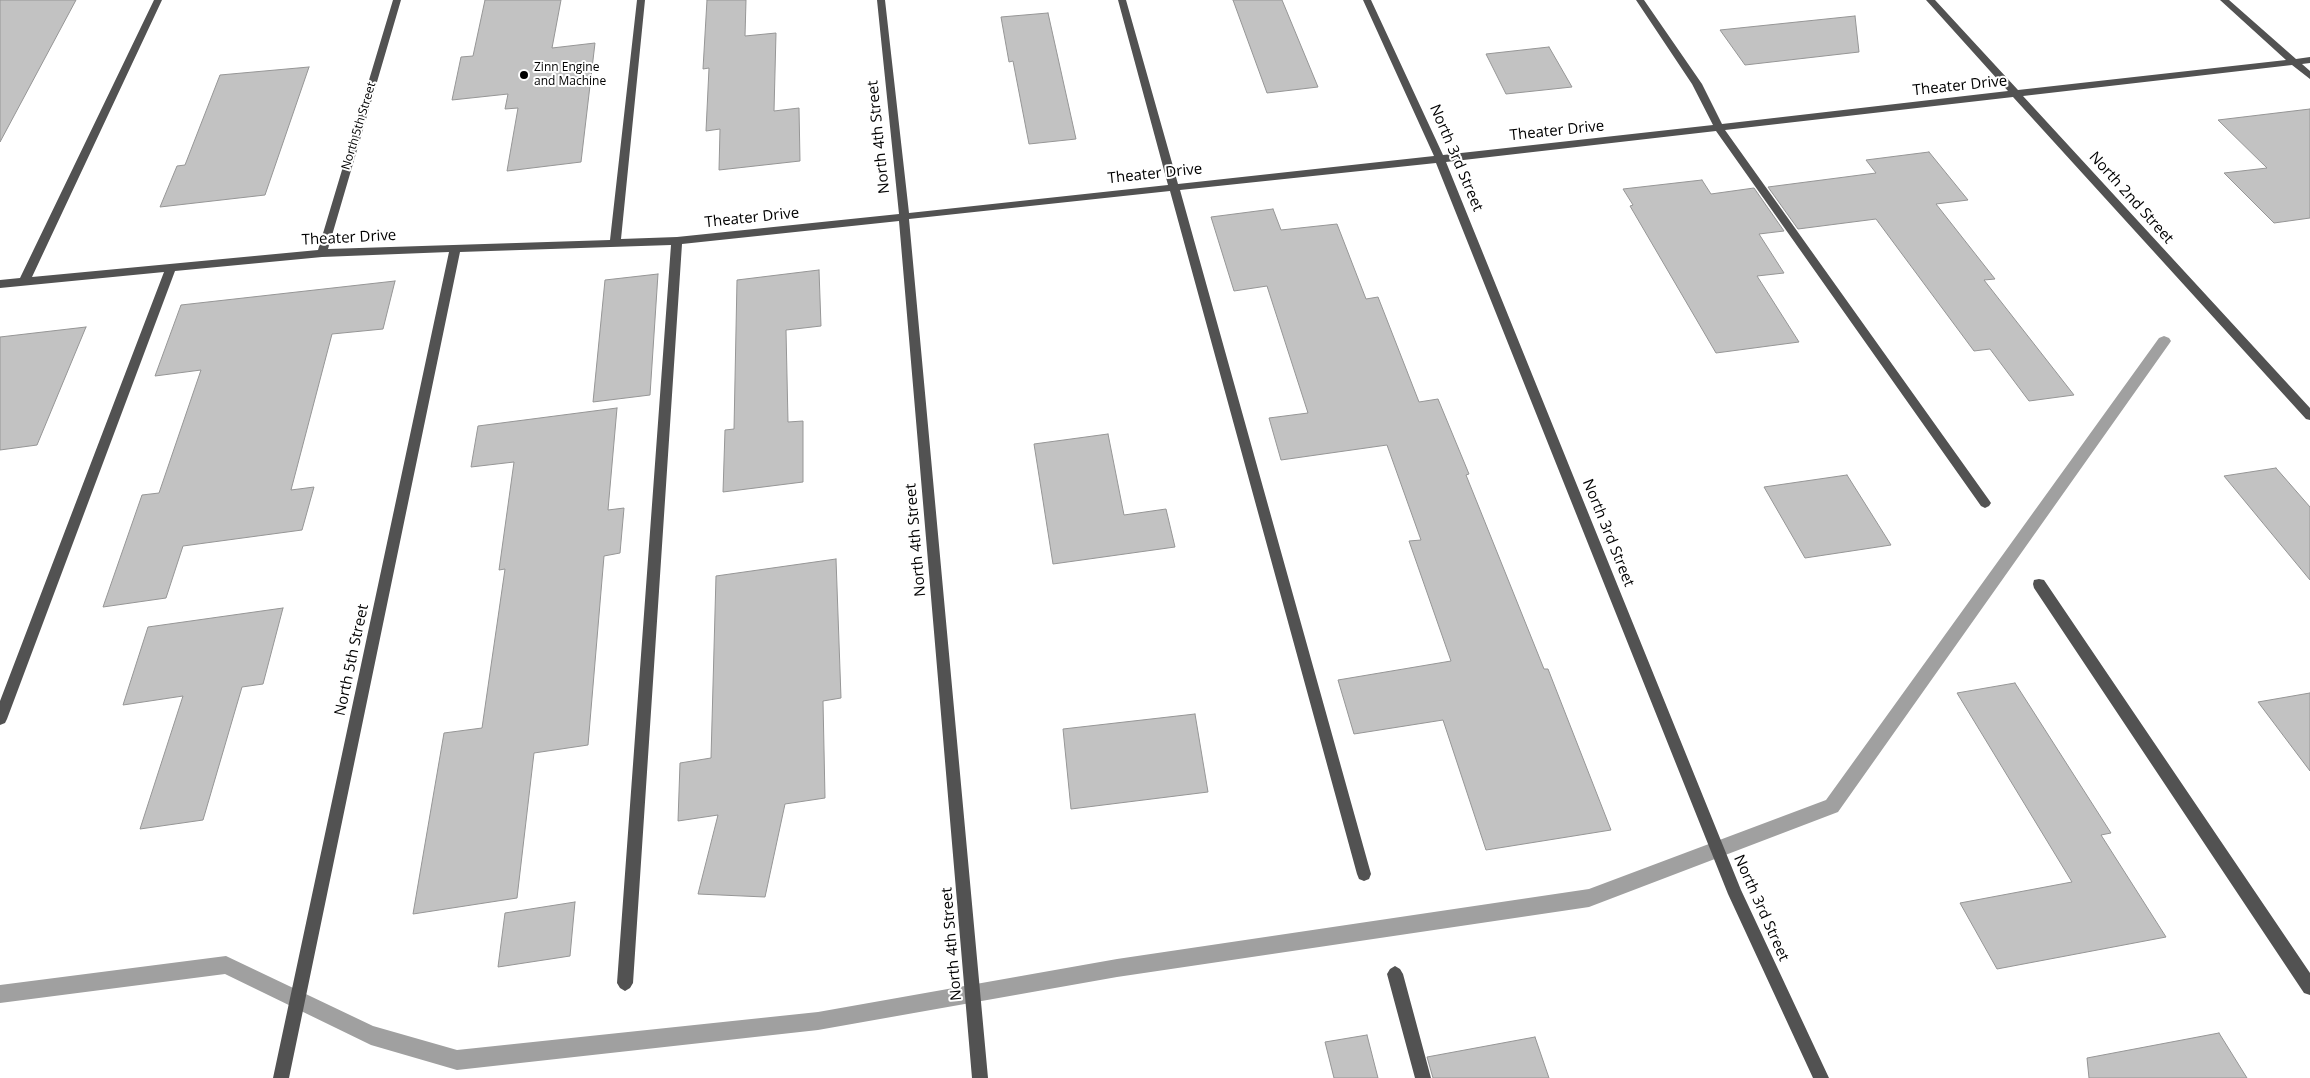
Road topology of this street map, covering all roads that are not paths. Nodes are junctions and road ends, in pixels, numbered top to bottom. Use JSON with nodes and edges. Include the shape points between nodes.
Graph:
{"nodes":[{"id":1,"x":158,"y":0,"type":"edge"},
{"id":2,"x":397,"y":0,"type":"edge"},
{"id":3,"x":641,"y":0,"type":"edge"},
{"id":4,"x":881,"y":0,"type":"edge"},
{"id":5,"x":1122,"y":0,"type":"edge"},
{"id":6,"x":1367,"y":0,"type":"edge"},
{"id":7,"x":1640,"y":0,"type":"edge"},
{"id":8,"x":1930,"y":0,"type":"edge"},
{"id":9,"x":2224,"y":0,"type":"edge"},
{"id":10,"x":2310,"y":60,"type":"edge"},
{"id":11,"x":2294,"y":62,"type":"junction"},
{"id":12,"x":2310,"y":76,"type":"edge"},
{"id":13,"x":2016,"y":95,"type":"junction"},
{"id":14,"x":1719,"y":128,"type":"junction"},
{"id":15,"x":1440,"y":159,"type":"junction"},
{"id":16,"x":1172,"y":187,"type":"junction"},
{"id":17,"x":904,"y":216,"type":"junction"},
{"id":18,"x":677,"y":241,"type":"junction"},
{"id":19,"x":615,"y":243,"type":"junction"},
{"id":20,"x":456,"y":249,"type":"junction"},
{"id":21,"x":322,"y":253,"type":"junction"},
{"id":22,"x":171,"y":268,"type":"junction"},
{"id":23,"x":24,"y":282,"type":"junction"},
{"id":24,"x":0,"y":284,"type":"edge"},
{"id":25,"x":2310,"y":416,"type":"edge"},
{"id":26,"x":1984,"y":503,"type":"dead end"},
{"id":27,"x":2039,"y":584,"type":"dead end"},
{"id":28,"x":0,"y":719,"type":"edge"},
{"id":29,"x":1364,"y":874,"type":"dead end"},
{"id":30,"x":1395,"y":974,"type":"dead end"},
{"id":31,"x":625,"y":983,"type":"dead end"},
{"id":32,"x":2310,"y":986,"type":"edge"},
{"id":33,"x":281,"y":1078,"type":"edge"},
{"id":34,"x":980,"y":1078,"type":"edge"},
{"id":35,"x":1423,"y":1078,"type":"edge"},
{"id":36,"x":1821,"y":1078,"type":"edge"}],
"edges":[{"from":1,"to":23,"type":"street"},
{"from":2,"to":21,"type":"street","name":"North 5th Street"},
{"from":3,"to":19,"type":"street"},
{"from":4,"to":17,"type":"street","name":"North 4th Street"},
{"from":5,"to":16,"type":"street"},
{"from":6,"to":15,"type":"street","name":"North 3rd Street"},
{"from":7,"to":14,"type":"street","via":[[1697,84]]},
{"from":8,"to":13,"type":"street","name":"North 2nd Street"},
{"from":9,"to":11,"type":"street"},
{"from":10,"to":11,"type":"street","name":"Theater Drive"},
{"from":11,"to":12,"type":"street"},
{"from":11,"to":13,"type":"street","name":"Theater Drive"},
{"from":13,"to":14,"type":"street","name":"Theater Drive"},
{"from":13,"to":25,"type":"street","name":"North 2nd Street"},
{"from":14,"to":15,"type":"street","name":"Theater Drive"},
{"from":14,"to":26,"type":"street"},
{"from":15,"to":16,"type":"street","name":"Theater Drive"},
{"from":15,"to":36,"type":"street","name":"North 3rd Street","via":[[1735,894]]},
{"from":16,"to":17,"type":"street","name":"Theater Drive"},
{"from":16,"to":29,"type":"street"},
{"from":17,"to":18,"type":"street","name":"Theater Drive"},
{"from":17,"to":34,"type":"street","name":"North 4th Street"},
{"from":18,"to":19,"type":"street","name":"Theater Drive"},
{"from":18,"to":31,"type":"street"},
{"from":19,"to":20,"type":"street","name":"Theater Drive"},
{"from":20,"to":21,"type":"street","name":"Theater Drive"},
{"from":20,"to":33,"type":"street","name":"North 5th Street"},
{"from":21,"to":22,"type":"street","name":"Theater Drive"},
{"from":22,"to":23,"type":"street","name":"Theater Drive"},
{"from":22,"to":28,"type":"street"},
{"from":23,"to":24,"type":"street","name":"Theater Drive"},
{"from":27,"to":32,"type":"street"},
{"from":30,"to":35,"type":"street"}]}
